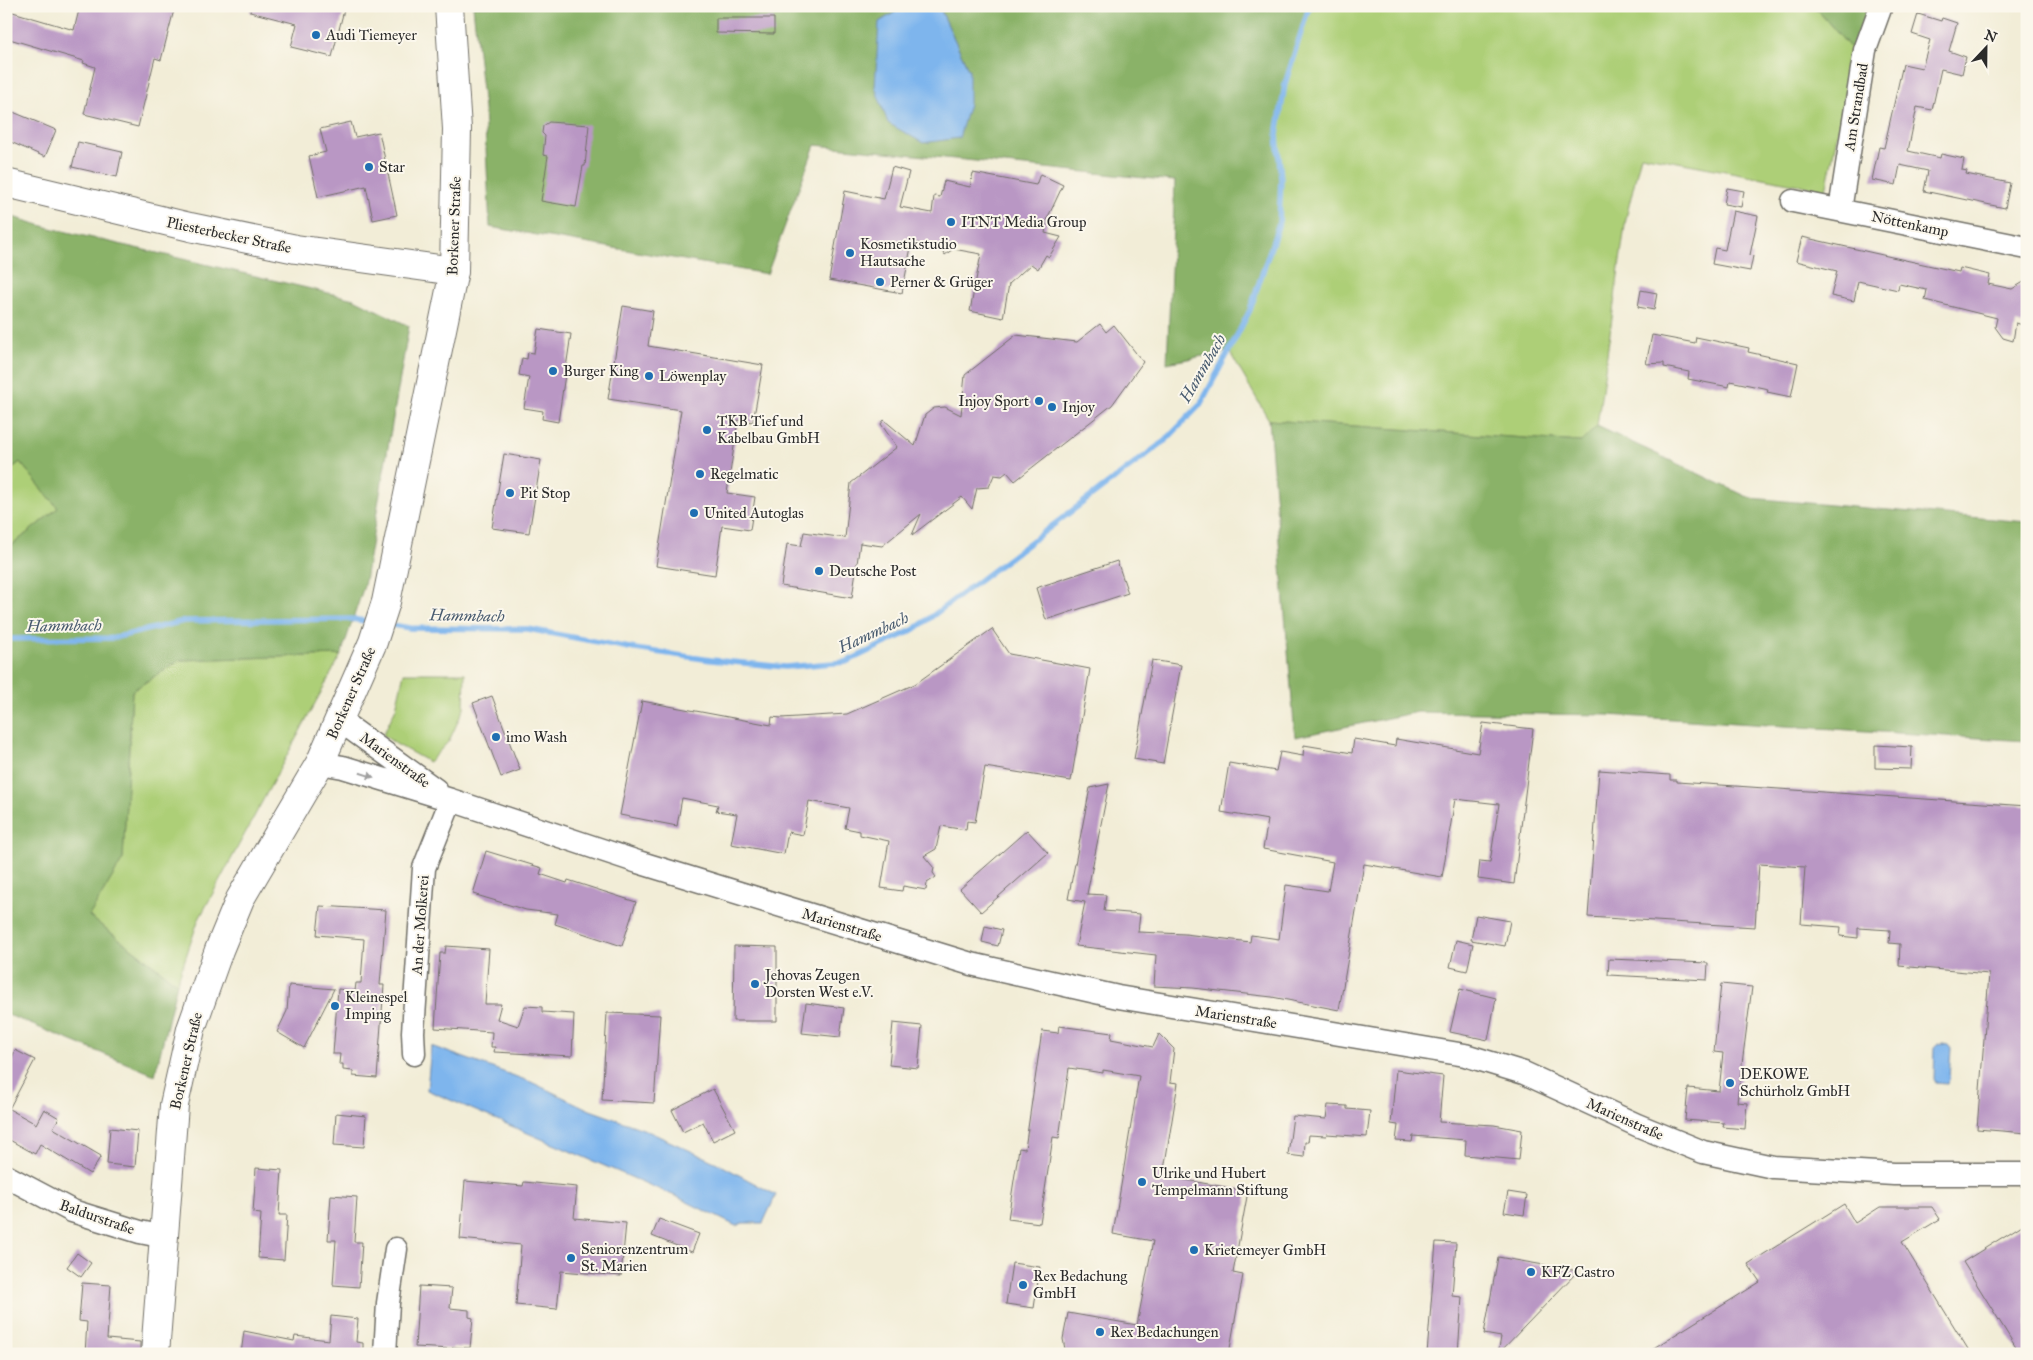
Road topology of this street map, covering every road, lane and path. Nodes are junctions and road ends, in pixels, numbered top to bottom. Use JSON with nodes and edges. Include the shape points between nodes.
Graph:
{"nodes":[{"id":1,"x":450,"y":6,"type":"edge"},
{"id":2,"x":1881,"y":6,"type":"edge"},
{"id":3,"x":6,"y":183,"type":"edge"},
{"id":4,"x":1793,"y":201,"type":"dead end"},
{"id":5,"x":1840,"y":210,"type":"junction"},
{"id":6,"x":2027,"y":248,"type":"edge"},
{"id":7,"x":454,"y":271,"type":"junction"},
{"id":8,"x":339,"y":720,"type":"junction"},
{"id":9,"x":320,"y":763,"type":"junction"},
{"id":10,"x":451,"y":800,"type":"junction"},
{"id":11,"x":414,"y":1054,"type":"dead end"},
{"id":12,"x":2027,"y":1174,"type":"edge"},
{"id":13,"x":6,"y":1176,"type":"edge"},
{"id":14,"x":165,"y":1237,"type":"junction"},
{"id":15,"x":396,"y":1249,"type":"dead end"},
{"id":16,"x":155,"y":1354,"type":"edge"},
{"id":17,"x":385,"y":1354,"type":"edge"}],
"edges":[{"from":1,"to":7,"type":"main road","name":"Borkener Straße","via":[[457,129]]},
{"from":2,"to":5,"type":"street","name":"Am Strandbad","via":[[1865,50]]},
{"from":3,"to":7,"type":"main road","name":"Pliesterbecker Straße","via":[[296,249]]},
{"from":4,"to":5,"type":"street","name":"Nöttenkamp"},
{"from":5,"to":6,"type":"street","name":"Nöttenkamp"},
{"from":7,"to":8,"type":"main road","name":"Borkener Straße","via":[[386,602],[373,642]]},
{"from":8,"to":9,"type":"main road","name":"Borkener Straße"},
{"from":8,"to":10,"type":"street","name":"Marienstraße"},
{"from":9,"to":10,"type":"street","name":"Marienstraße","one_way":true,"via":[[344,767]]},
{"from":9,"to":14,"type":"main road","name":"Borkener Straße","via":[[240,899],[191,1029],[174,1105]]},
{"from":10,"to":11,"type":"street","name":"An der Molkerei","via":[[424,868]]},
{"from":10,"to":12,"type":"street","name":"Marienstraße","via":[[638,862],[971,964],[1118,997],[1465,1055],[1524,1073],[1637,1126],[1704,1152],[1782,1167],[1894,1174]]},
{"from":13,"to":14,"type":"street","name":"Baldurstraße","via":[[72,1211],[134,1231]]},
{"from":14,"to":16,"type":"main road","name":"Borkener Straße"},
{"from":15,"to":17,"type":"street"}]}
